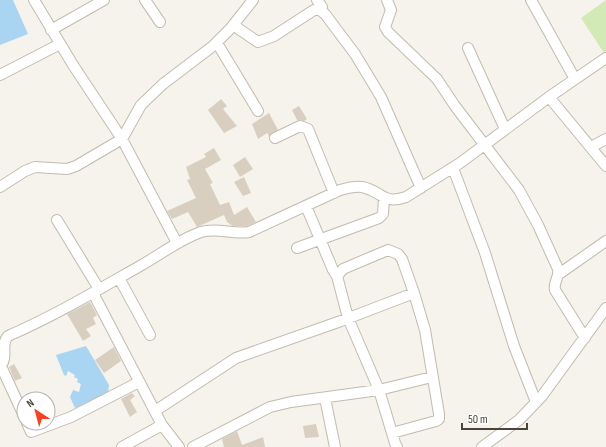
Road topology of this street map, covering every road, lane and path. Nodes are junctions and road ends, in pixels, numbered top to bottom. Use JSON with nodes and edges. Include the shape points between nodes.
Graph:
{"nodes":[{"id":1,"x":34,"y":0,"type":"edge"},
{"id":2,"x":104,"y":0,"type":"edge"},
{"id":3,"x":145,"y":0,"type":"edge"},
{"id":4,"x":253,"y":0,"type":"edge"},
{"id":5,"x":387,"y":0,"type":"edge"},
{"id":6,"x":531,"y":0,"type":"edge"},
{"id":7,"x":160,"y":22,"type":"dead end"},
{"id":8,"x":233,"y":26,"type":"junction"},
{"id":9,"x":51,"y":30,"type":"junction"},
{"id":10,"x":217,"y":43,"type":"junction"},
{"id":11,"x":60,"y":44,"type":"junction"},
{"id":12,"x":468,"y":48,"type":"dead end"},
{"id":13,"x":605,"y":61,"type":"edge"},
{"id":14,"x":0,"y":75,"type":"edge"},
{"id":15,"x":575,"y":79,"type":"junction"},
{"id":16,"x":549,"y":97,"type":"junction"},
{"id":17,"x":258,"y":111,"type":"dead end"},
{"id":18,"x":505,"y":129,"type":"junction"},
{"id":19,"x":274,"y":138,"type":"dead end"},
{"id":20,"x":122,"y":139,"type":"junction"},
{"id":21,"x":606,"y":139,"type":"edge"},
{"id":22,"x":484,"y":144,"type":"junction"},
{"id":23,"x":591,"y":147,"type":"junction"},
{"id":24,"x":606,"y":166,"type":"edge"},
{"id":25,"x":453,"y":168,"type":"junction"},
{"id":26,"x":0,"y":187,"type":"edge"},
{"id":27,"x":421,"y":188,"type":"junction"},
{"id":28,"x":334,"y":193,"type":"junction"},
{"id":29,"x":384,"y":198,"type":"junction"},
{"id":30,"x":306,"y":206,"type":"junction"},
{"id":31,"x":57,"y":220,"type":"dead end"},
{"id":32,"x":321,"y":240,"type":"junction"},
{"id":33,"x":606,"y":241,"type":"edge"},
{"id":34,"x":178,"y":243,"type":"junction"},
{"id":35,"x":297,"y":248,"type":"dead end"},
{"id":36,"x":559,"y":274,"type":"junction"},
{"id":37,"x":337,"y":276,"type":"junction"},
{"id":38,"x":119,"y":278,"type":"junction"},
{"id":39,"x":96,"y":291,"type":"junction"},
{"id":40,"x":414,"y":293,"type":"junction"},
{"id":41,"x":605,"y":311,"type":"edge"},
{"id":42,"x":348,"y":318,"type":"junction"},
{"id":43,"x":150,"y":335,"type":"dead end"},
{"id":44,"x":585,"y":338,"type":"junction"},
{"id":45,"x":1,"y":342,"type":"edge"},
{"id":46,"x":1,"y":366,"type":"edge"},
{"id":47,"x":432,"y":377,"type":"junction"},
{"id":48,"x":140,"y":382,"type":"junction"},
{"id":49,"x":379,"y":390,"type":"junction"},
{"id":50,"x":325,"y":398,"type":"junction"},
{"id":51,"x":16,"y":399,"type":"edge"},
{"id":52,"x":536,"y":402,"type":"junction"},
{"id":53,"x":155,"y":411,"type":"junction"},
{"id":54,"x":56,"y":423,"type":"edge"},
{"id":55,"x":162,"y":425,"type":"junction"},
{"id":56,"x":392,"y":433,"type":"junction"},
{"id":57,"x":122,"y":447,"type":"edge"},
{"id":58,"x":179,"y":447,"type":"edge"},
{"id":59,"x":193,"y":447,"type":"edge"},
{"id":60,"x":335,"y":447,"type":"edge"},
{"id":61,"x":397,"y":447,"type":"edge"},
{"id":62,"x":482,"y":447,"type":"edge"}],
"edges":[{"from":1,"to":9,"type":"street"},
{"from":2,"to":9,"type":"street"},
{"from":3,"to":7,"type":"street"},
{"from":4,"to":8,"type":"street"},
{"from":5,"to":22,"type":"street","via":[[391,10],[385,27],[388,32],[437,79]]},
{"from":6,"to":15,"type":"street"},
{"from":8,"to":10,"type":"street"},
{"from":8,"to":27,"type":"street","via":[[258,42],[274,36],[314,10],[320,10],[325,14],[356,54],[376,88]]},
{"from":9,"to":11,"type":"street"},
{"from":10,"to":17,"type":"street"},
{"from":10,"to":20,"type":"street","via":[[162,84],[141,105]]},
{"from":11,"to":14,"type":"street"},
{"from":11,"to":20,"type":"street"},
{"from":12,"to":18,"type":"street"},
{"from":13,"to":15,"type":"street"},
{"from":15,"to":16,"type":"street"},
{"from":16,"to":18,"type":"street"},
{"from":16,"to":23,"type":"street"},
{"from":18,"to":22,"type":"street"},
{"from":19,"to":28,"type":"street","via":[[300,126],[308,129]]},
{"from":20,"to":26,"type":"street","via":[[76,166],[67,169],[35,167]]},
{"from":20,"to":34,"type":"street"},
{"from":21,"to":23,"type":"street"},
{"from":22,"to":25,"type":"street"},
{"from":22,"to":36,"type":"street","via":[[519,190],[538,225]]},
{"from":23,"to":24,"type":"street"},
{"from":25,"to":27,"type":"street"},
{"from":25,"to":52,"type":"street","via":[[485,253],[514,346]]},
{"from":27,"to":29,"type":"street","via":[[398,200]]},
{"from":28,"to":29,"type":"street","via":[[354,186],[363,187]]},
{"from":28,"to":30,"type":"street"},
{"from":29,"to":32,"type":"street","via":[[384,210],[380,218]]},
{"from":30,"to":32,"type":"street"},
{"from":30,"to":34,"type":"street","via":[[249,232],[240,234],[218,229],[208,230]]},
{"from":31,"to":39,"type":"street"},
{"from":32,"to":35,"type":"street"},
{"from":32,"to":37,"type":"street"},
{"from":33,"to":36,"type":"street"},
{"from":34,"to":38,"type":"street"},
{"from":36,"to":44,"type":"street","via":[[555,290]]},
{"from":37,"to":40,"type":"street","via":[[343,269],[364,259],[388,250],[393,251],[402,259]]},
{"from":37,"to":42,"type":"street"},
{"from":38,"to":39,"type":"street"},
{"from":38,"to":43,"type":"street"},
{"from":39,"to":45,"type":"street"},
{"from":39,"to":48,"type":"street"},
{"from":40,"to":42,"type":"street"},
{"from":40,"to":47,"type":"street","via":[[425,330]]},
{"from":41,"to":44,"type":"street"},
{"from":42,"to":49,"type":"street"},
{"from":42,"to":53,"type":"street","via":[[236,358]]},
{"from":44,"to":52,"type":"street"},
{"from":45,"to":46,"type":"street","via":[[4,354]]},
{"from":46,"to":51,"type":"street"},
{"from":47,"to":49,"type":"street"},
{"from":47,"to":56,"type":"street","via":[[439,419]]},
{"from":48,"to":53,"type":"street"},
{"from":48,"to":54,"type":"street"},
{"from":49,"to":50,"type":"street"},
{"from":49,"to":56,"type":"street"},
{"from":50,"to":59,"type":"street","via":[[270,407]]},
{"from":50,"to":60,"type":"street"},
{"from":52,"to":62,"type":"street","via":[[519,420]]},
{"from":53,"to":55,"type":"street"},
{"from":55,"to":57,"type":"street"},
{"from":55,"to":58,"type":"street"},
{"from":56,"to":61,"type":"street"}]}
